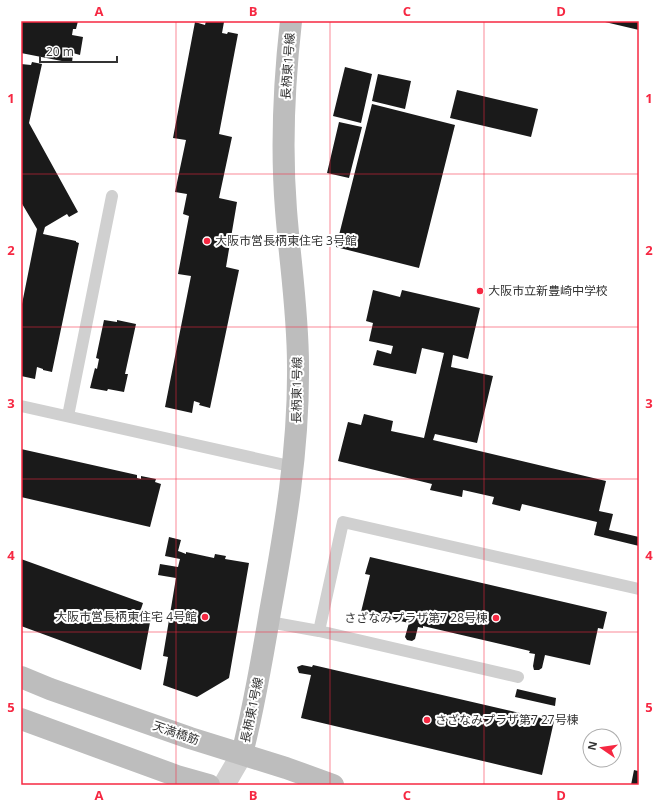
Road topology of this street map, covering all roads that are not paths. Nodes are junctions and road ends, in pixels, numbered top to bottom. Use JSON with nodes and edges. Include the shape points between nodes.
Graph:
{"nodes":[{"id":1,"x":291,"y":21,"type":"edge"},
{"id":2,"x":112,"y":196,"type":"dead end"},
{"id":3,"x":21,"y":406,"type":"edge"},
{"id":4,"x":68,"y":416,"type":"junction"},
{"id":5,"x":294,"y":467,"type":"junction"},
{"id":6,"x":639,"y":589,"type":"edge"},
{"id":7,"x":269,"y":622,"type":"junction"},
{"id":8,"x":319,"y":631,"type":"junction"},
{"id":9,"x":21,"y":677,"type":"edge"},
{"id":10,"x":518,"y":677,"type":"dead end"},
{"id":11,"x":21,"y":719,"type":"edge"},
{"id":12,"x":242,"y":754,"type":"junction"},
{"id":13,"x":208,"y":785,"type":"edge"},
{"id":14,"x":224,"y":785,"type":"edge"},
{"id":15,"x":333,"y":785,"type":"edge"}],
"edges":[{"from":1,"to":5,"type":"street","name":"長柄東1号線","via":[[284,116],[284,164],[298,366]]},
{"from":2,"to":4,"type":"lane"},
{"from":3,"to":4,"type":"lane"},
{"from":4,"to":5,"type":"lane"},
{"from":5,"to":7,"type":"street","name":"長柄東1号線"},
{"from":6,"to":8,"type":"lane","via":[[343,522]]},
{"from":7,"to":8,"type":"lane"},
{"from":7,"to":12,"type":"street","name":"長柄東1号線"},
{"from":8,"to":10,"type":"lane"},
{"from":9,"to":12,"type":"street","name":"天満橋筋"},
{"from":11,"to":13,"type":"street"},
{"from":12,"to":14,"type":"street"},
{"from":12,"to":15,"type":"street","name":"天満橋筋"}]}
